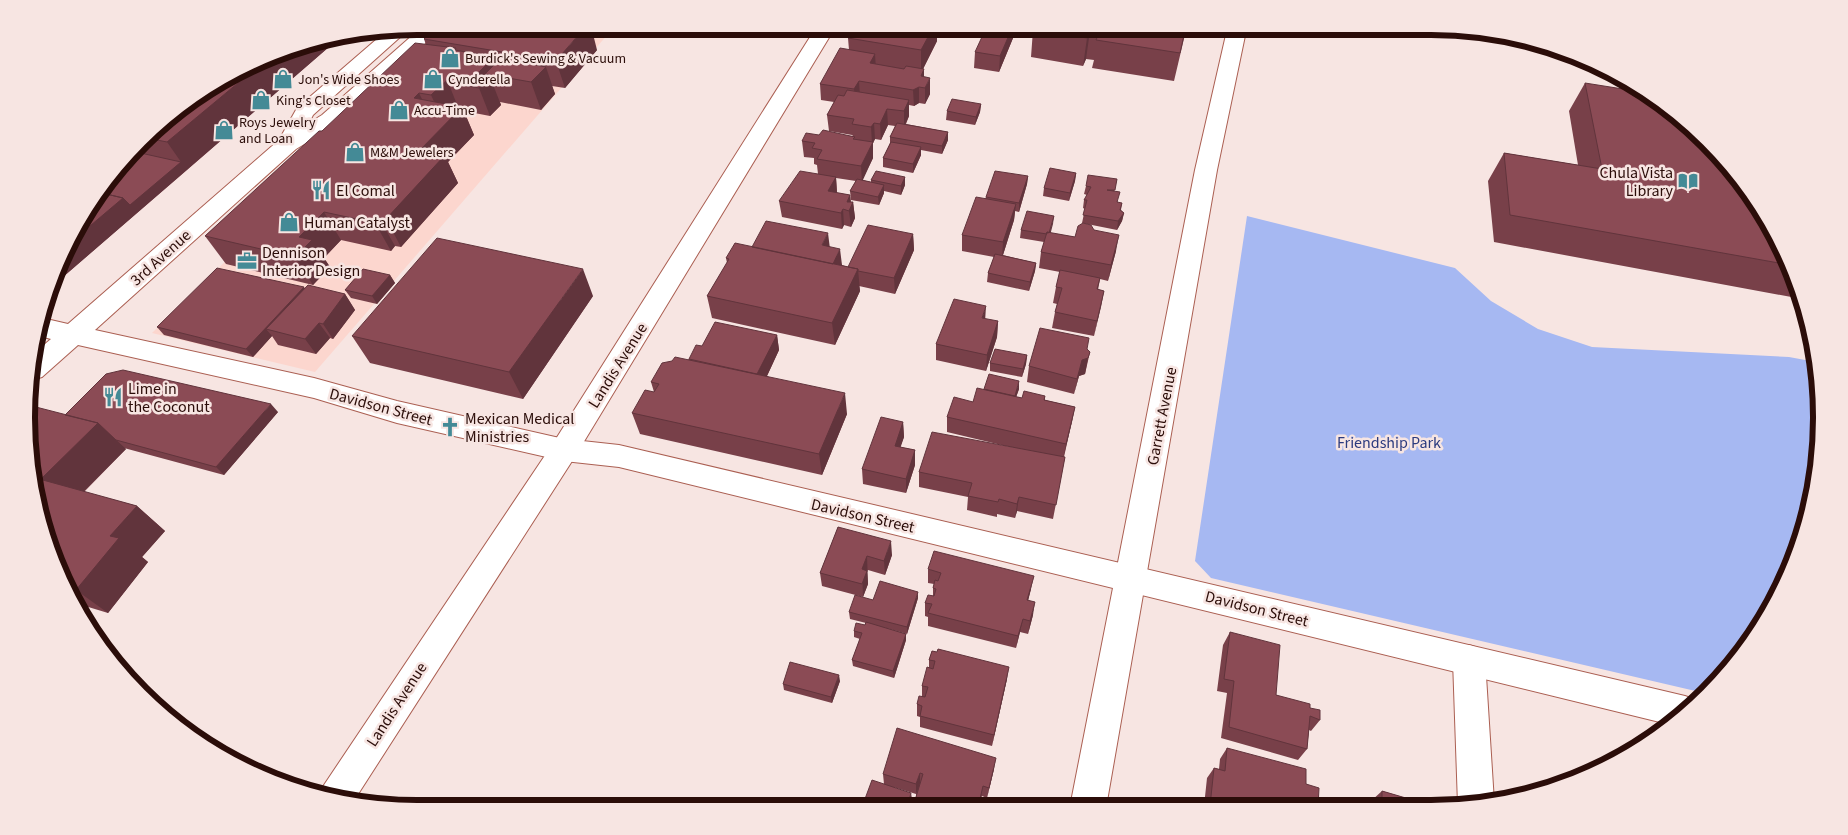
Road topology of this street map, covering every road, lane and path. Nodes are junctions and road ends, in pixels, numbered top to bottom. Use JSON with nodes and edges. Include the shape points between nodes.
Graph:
{"nodes":[{"id":1,"x":424,"y":35,"type":"edge"},
{"id":2,"x":821,"y":35,"type":"edge"},
{"id":3,"x":1236,"y":35,"type":"edge"},
{"id":4,"x":391,"y":36,"type":"edge"},
{"id":5,"x":288,"y":144,"type":"junction"},
{"id":6,"x":46,"y":328,"type":"edge"},
{"id":7,"x":73,"y":334,"type":"junction"},
{"id":8,"x":38,"y":365,"type":"edge"},
{"id":9,"x":564,"y":450,"type":"junction"},
{"id":10,"x":1129,"y":577,"type":"junction"},
{"id":11,"x":1469,"y":660,"type":"junction"},
{"id":12,"x":1677,"y":710,"type":"edge"},
{"id":13,"x":339,"y":792,"type":"edge"},
{"id":14,"x":1476,"y":797,"type":"edge"},
{"id":15,"x":1089,"y":800,"type":"edge"}],
"edges":[{"from":1,"to":5,"type":"street","name":"3rd Avenue","via":[[329,120]]},
{"from":2,"to":9,"type":"street","name":"Landis Avenue"},
{"from":3,"to":10,"type":"street","name":"Garrett Avenue","via":[[1216,118]]},
{"from":4,"to":5,"type":"street","name":"3rd Avenue","via":[[304,112]]},
{"from":5,"to":7,"type":"street","name":"3rd Avenue"},
{"from":6,"to":7,"type":"street","name":"Davidson Street"},
{"from":7,"to":8,"type":"street","name":"3rd Avenue"},
{"from":7,"to":9,"type":"street","name":"Davidson Street","via":[[314,388],[396,412]]},
{"from":9,"to":10,"type":"street","name":"Davidson Street","via":[[619,456]]},
{"from":9,"to":13,"type":"street","name":"Landis Avenue"},
{"from":10,"to":11,"type":"street","name":"Davidson Street"},
{"from":10,"to":15,"type":"street","name":"Garrett Avenue"},
{"from":11,"to":12,"type":"street","name":"Davidson Street"},
{"from":11,"to":14,"type":"street"}]}
